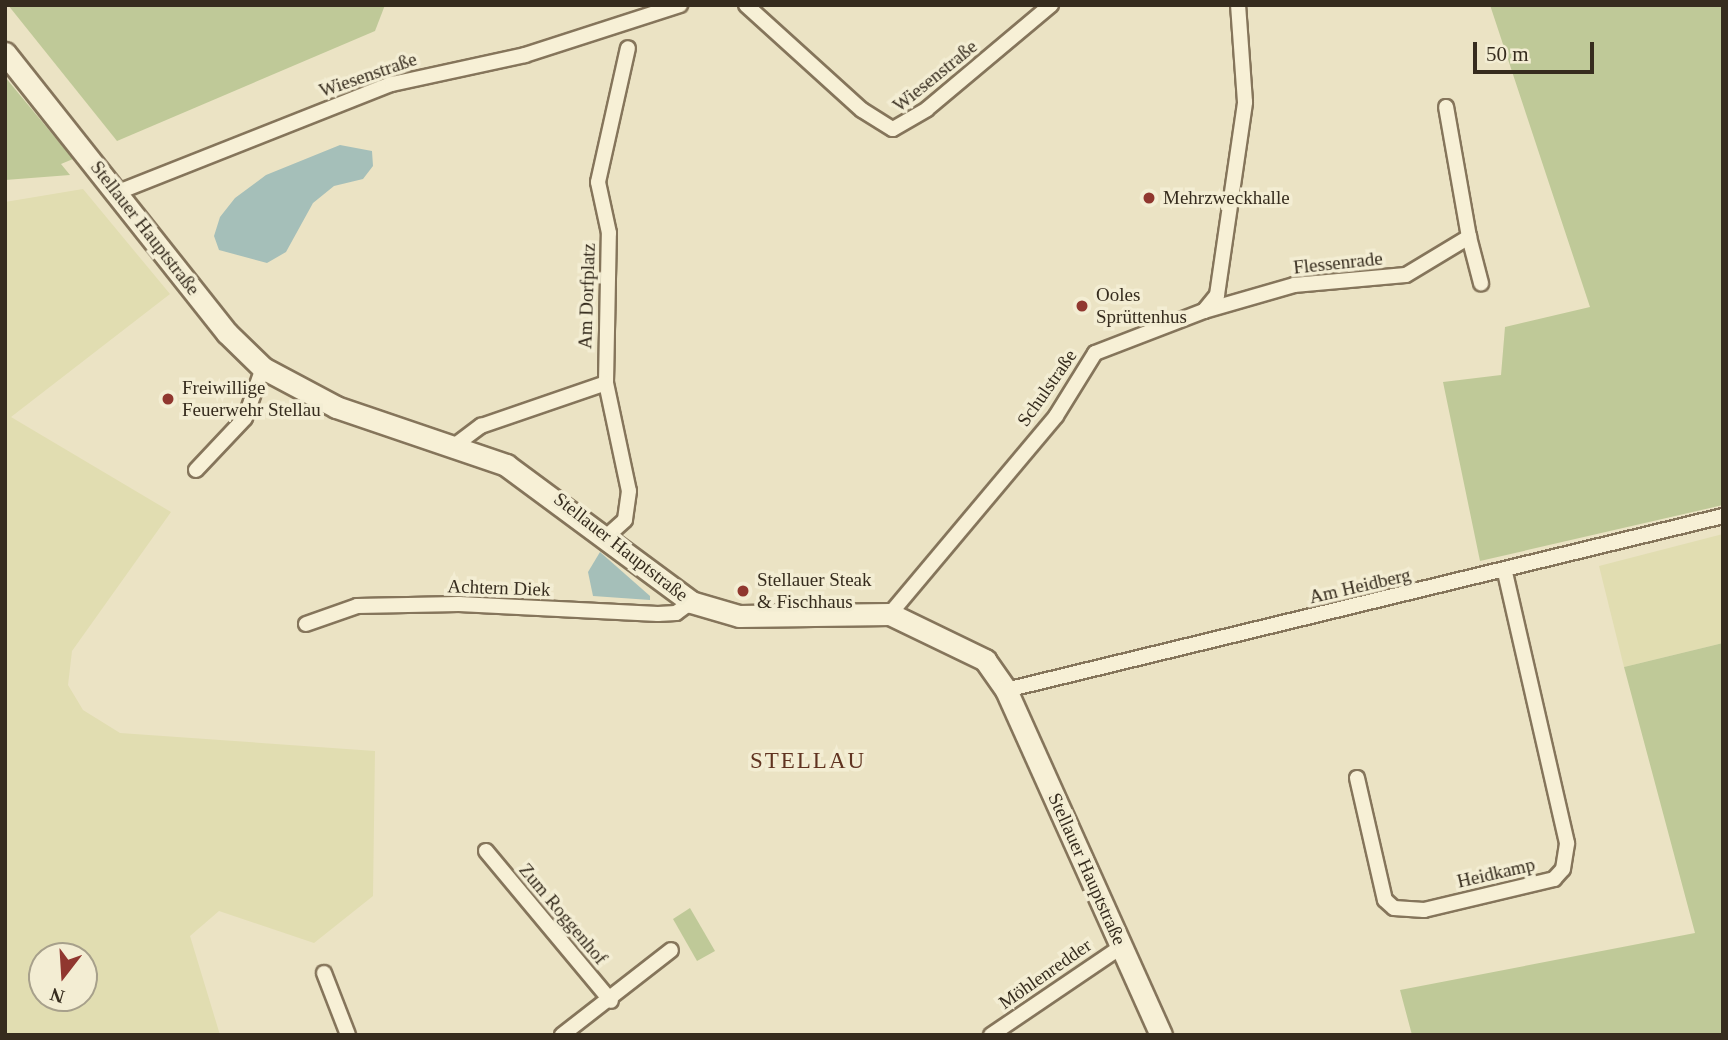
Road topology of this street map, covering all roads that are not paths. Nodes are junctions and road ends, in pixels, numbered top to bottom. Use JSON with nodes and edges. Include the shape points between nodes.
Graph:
{"nodes":[{"id":1,"x":680,"y":5,"type":"edge"},
{"id":2,"x":746,"y":5,"type":"edge"},
{"id":3,"x":1051,"y":5,"type":"edge"},
{"id":4,"x":1238,"y":5,"type":"edge"},
{"id":5,"x":628,"y":48,"type":"dead end"},
{"id":6,"x":5,"y":53,"type":"edge"},
{"id":7,"x":1446,"y":107,"type":"dead end"},
{"id":8,"x":116,"y":193,"type":"junction"},
{"id":9,"x":1469,"y":237,"type":"junction"},
{"id":10,"x":1481,"y":283,"type":"dead end"},
{"id":11,"x":1204,"y":311,"type":"junction"},
{"id":12,"x":263,"y":368,"type":"junction"},
{"id":13,"x":606,"y":383,"type":"junction"},
{"id":14,"x":454,"y":446,"type":"junction"},
{"id":15,"x":196,"y":470,"type":"dead end"},
{"id":16,"x":1723,"y":516,"type":"edge"},
{"id":17,"x":607,"y":536,"type":"junction"},
{"id":18,"x":1505,"y":572,"type":"junction"},
{"id":19,"x":691,"y":602,"type":"junction"},
{"id":20,"x":890,"y":614,"type":"junction"},
{"id":21,"x":306,"y":624,"type":"dead end"},
{"id":22,"x":1006,"y":690,"type":"junction"},
{"id":23,"x":1357,"y":778,"type":"dead end"},
{"id":24,"x":486,"y":851,"type":"dead end"},
{"id":25,"x":1121,"y":947,"type":"junction"},
{"id":26,"x":671,"y":950,"type":"dead end"},
{"id":27,"x":324,"y":973,"type":"dead end"},
{"id":28,"x":611,"y":1001,"type":"junction"},
{"id":29,"x":348,"y":1035,"type":"edge"},
{"id":30,"x":562,"y":1035,"type":"edge"},
{"id":31,"x":992,"y":1035,"type":"edge"},
{"id":32,"x":1161,"y":1035,"type":"edge"}],
"edges":[{"from":1,"to":8,"type":"street","name":"Wiesenstraße","via":[[525,55],[392,84]]},
{"from":2,"to":3,"type":"street","name":"Wiesenstraße","via":[[862,110],[892,129],[919,116]]},
{"from":4,"to":11,"type":"street","via":[[1245,102],[1223,271]]},
{"from":5,"to":13,"type":"street","name":"Am Dorfplatz","via":[[598,182],[609,244]]},
{"from":6,"to":8,"type":"street","name":"Stellauer Hauptstraße"},
{"from":7,"to":9,"type":"street"},
{"from":8,"to":12,"type":"street","name":"Stellauer Hauptstraße","via":[[227,333]]},
{"from":9,"to":10,"type":"street"},
{"from":9,"to":11,"type":"street","name":"Flessenrade","via":[[1406,275],[1294,285]]},
{"from":11,"to":20,"type":"street","name":"Schulstraße","via":[[1095,353],[1056,416]]},
{"from":12,"to":14,"type":"street","name":"Stellauer Hauptstraße","via":[[336,407]]},
{"from":12,"to":15,"type":"street","via":[[245,418]]},
{"from":13,"to":14,"type":"street","via":[[481,426]]},
{"from":13,"to":17,"type":"street","name":"Am Dorfplatz","via":[[629,491],[625,520]]},
{"from":14,"to":17,"type":"street","name":"Stellauer Hauptstraße","via":[[506,465]]},
{"from":16,"to":18,"type":"street","name":"Am Heidberg"},
{"from":17,"to":19,"type":"street","name":"Stellauer Hauptstraße"},
{"from":18,"to":22,"type":"street","name":"Am Heidberg"},
{"from":18,"to":23,"type":"street","name":"Heidkamp","via":[[1567,843],[1563,869],[1554,879],[1424,910],[1394,908],[1384,900]]},
{"from":19,"to":20,"type":"street","name":"Stellauer Hauptstraße","via":[[739,616]]},
{"from":19,"to":21,"type":"street","name":"Achtern Diek","via":[[676,613],[658,614],[459,604],[357,606]]},
{"from":20,"to":22,"type":"street","name":"Stellauer Hauptstraße","via":[[985,660]]},
{"from":22,"to":25,"type":"street","name":"Stellauer Hauptstraße"},
{"from":24,"to":28,"type":"street","name":"Zum Roggenhof"},
{"from":25,"to":31,"type":"street","name":"Möhlenredder"},
{"from":25,"to":32,"type":"street","name":"Stellauer Hauptstraße"},
{"from":26,"to":28,"type":"street"},
{"from":27,"to":29,"type":"street"},
{"from":28,"to":30,"type":"street"}]}
